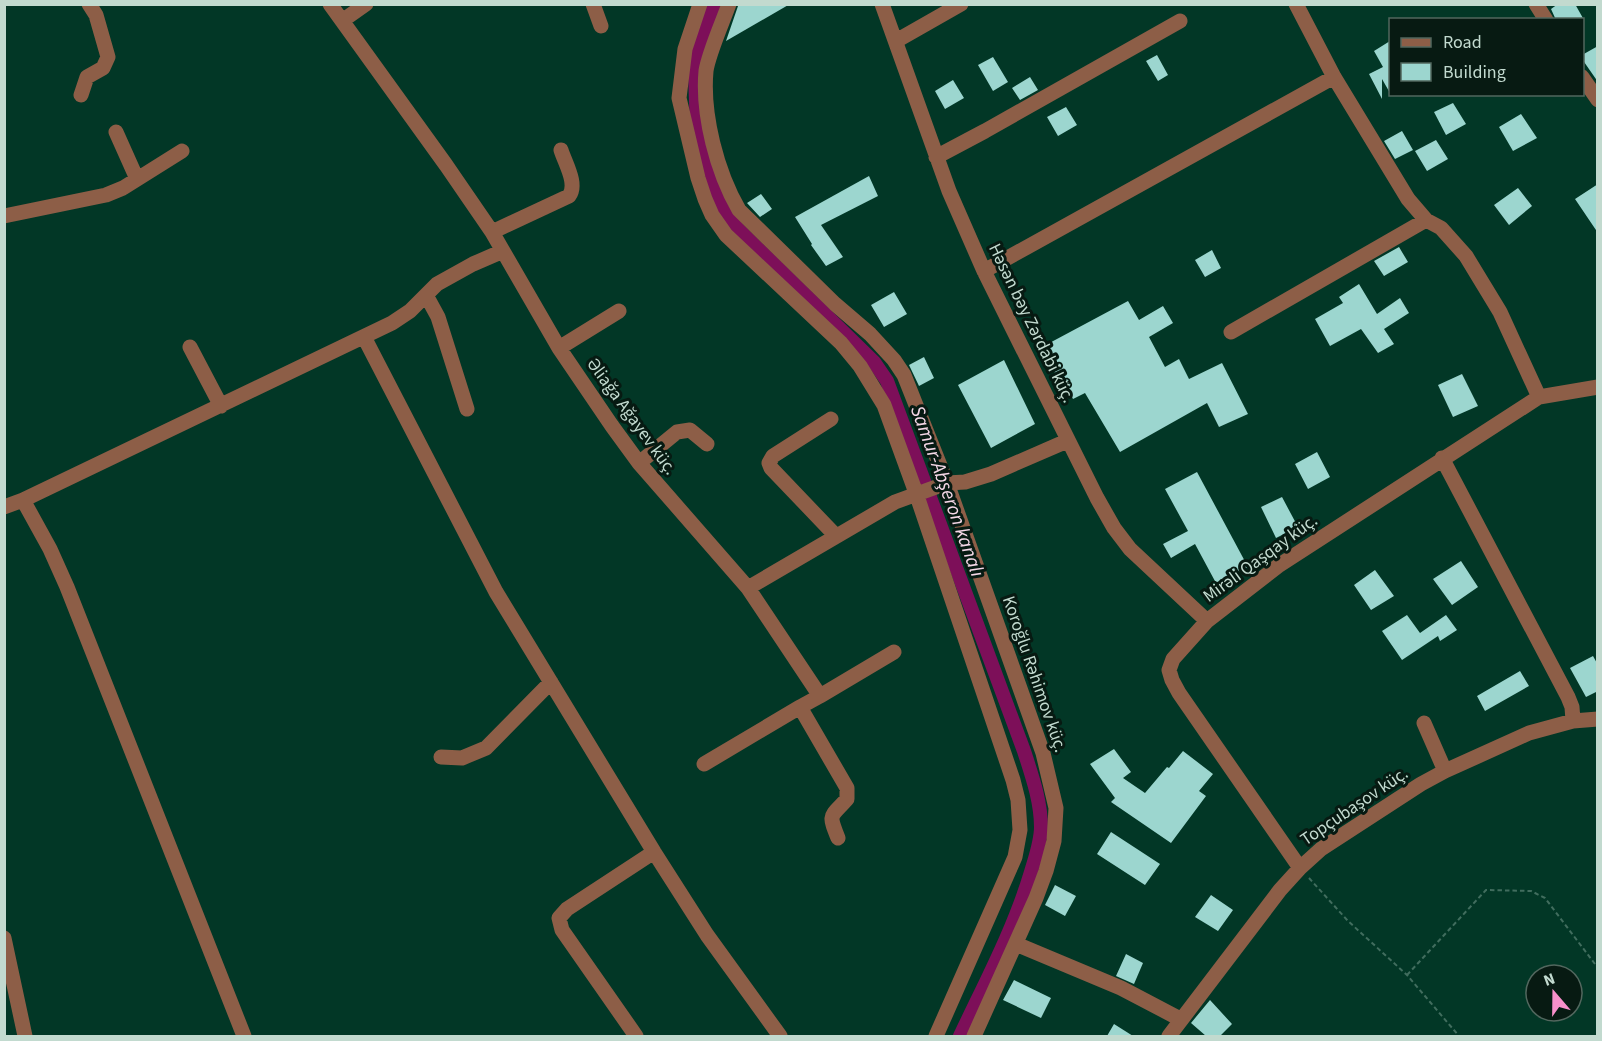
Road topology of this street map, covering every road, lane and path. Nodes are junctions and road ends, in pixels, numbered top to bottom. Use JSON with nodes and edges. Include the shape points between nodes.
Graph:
{"nodes":[{"id":1,"x":89,"y":4,"type":"edge"},
{"id":2,"x":330,"y":4,"type":"edge"},
{"id":3,"x":366,"y":4,"type":"edge"},
{"id":4,"x":593,"y":4,"type":"edge"},
{"id":5,"x":700,"y":4,"type":"edge"},
{"id":6,"x":729,"y":4,"type":"edge"},
{"id":7,"x":882,"y":4,"type":"edge"},
{"id":8,"x":961,"y":4,"type":"edge"},
{"id":9,"x":1296,"y":4,"type":"edge"},
{"id":10,"x":1536,"y":4,"type":"edge"},
{"id":11,"x":1545,"y":18,"type":"edge"},
{"id":12,"x":342,"y":21,"type":"junction"},
{"id":13,"x":1180,"y":21,"type":"dead end"},
{"id":14,"x":601,"y":26,"type":"dead end"},
{"id":15,"x":896,"y":41,"type":"junction"},
{"id":16,"x":1334,"y":77,"type":"junction"},
{"id":17,"x":1584,"y":80,"type":"edge"},
{"id":18,"x":81,"y":95,"type":"dead end"},
{"id":19,"x":1598,"y":100,"type":"edge"},
{"id":20,"x":116,"y":132,"type":"dead end"},
{"id":21,"x":561,"y":150,"type":"dead end"},
{"id":22,"x":182,"y":151,"type":"dead end"},
{"id":23,"x":936,"y":157,"type":"junction"},
{"id":24,"x":137,"y":179,"type":"junction"},
{"id":25,"x":4,"y":216,"type":"edge"},
{"id":26,"x":1426,"y":220,"type":"junction"},
{"id":27,"x":492,"y":232,"type":"junction"},
{"id":28,"x":503,"y":251,"type":"junction"},
{"id":29,"x":984,"y":271,"type":"junction"},
{"id":30,"x":426,"y":295,"type":"junction"},
{"id":31,"x":619,"y":310,"type":"dead end"},
{"id":32,"x":1231,"y":332,"type":"dead end"},
{"id":33,"x":364,"y":337,"type":"junction"},
{"id":34,"x":190,"y":347,"type":"dead end"},
{"id":35,"x":559,"y":348,"type":"junction"},
{"id":36,"x":1598,"y":387,"type":"edge"},
{"id":37,"x":1539,"y":396,"type":"junction"},
{"id":38,"x":221,"y":405,"type":"junction"},
{"id":39,"x":467,"y":409,"type":"dead end"},
{"id":40,"x":831,"y":419,"type":"dead end"},
{"id":41,"x":1067,"y":441,"type":"junction"},
{"id":42,"x":707,"y":444,"type":"dead end"},
{"id":43,"x":1442,"y":458,"type":"junction"},
{"id":44,"x":639,"y":463,"type":"junction"},
{"id":45,"x":947,"y":483,"type":"junction"},
{"id":46,"x":916,"y":494,"type":"junction"},
{"id":47,"x":23,"y":500,"type":"junction"},
{"id":48,"x":4,"y":507,"type":"edge"},
{"id":49,"x":836,"y":536,"type":"junction"},
{"id":50,"x":748,"y":588,"type":"junction"},
{"id":51,"x":1207,"y":621,"type":"junction"},
{"id":52,"x":894,"y":652,"type":"dead end"},
{"id":53,"x":551,"y":682,"type":"junction"},
{"id":54,"x":820,"y":696,"type":"junction"},
{"id":55,"x":800,"y":707,"type":"junction"},
{"id":56,"x":1598,"y":719,"type":"edge"},
{"id":57,"x":1573,"y":721,"type":"junction"},
{"id":58,"x":1424,"y":723,"type":"dead end"},
{"id":59,"x":441,"y":757,"type":"dead end"},
{"id":60,"x":704,"y":764,"type":"dead end"},
{"id":61,"x":1444,"y":771,"type":"junction"},
{"id":62,"x":838,"y":838,"type":"dead end"},
{"id":63,"x":654,"y":852,"type":"junction"},
{"id":64,"x":1300,"y":868,"type":"junction"},
{"id":65,"x":4,"y":938,"type":"edge"},
{"id":66,"x":1016,"y":944,"type":"junction"},
{"id":67,"x":1598,"y":968,"type":"edge"},
{"id":68,"x":1407,"y":975,"type":"junction"},
{"id":69,"x":1180,"y":1019,"type":"junction"},
{"id":70,"x":26,"y":1036,"type":"edge"},
{"id":71,"x":244,"y":1036,"type":"edge"},
{"id":72,"x":636,"y":1036,"type":"edge"},
{"id":73,"x":780,"y":1036,"type":"edge"},
{"id":74,"x":936,"y":1036,"type":"edge"},
{"id":75,"x":974,"y":1036,"type":"edge"},
{"id":76,"x":1169,"y":1036,"type":"edge"},
{"id":77,"x":1459,"y":1036,"type":"edge"}],
"edges":[{"from":1,"to":18,"type":"street","via":[[108,57],[103,68],[87,77]]},
{"from":2,"to":12,"type":"street","name":"Əliağa Ağayev küç."},
{"from":3,"to":12,"type":"street"},
{"from":4,"to":14,"type":"street"},
{"from":5,"to":46,"type":"street","via":[[685,49],[679,98],[698,178],[712,215],[726,234],[861,366],[884,405]]},
{"from":6,"to":45,"type":"street","name":"Koroğlu Rəhimov küç.","via":[[706,69],[709,127],[728,191],[739,210],[894,360],[914,397]]},
{"from":7,"to":15,"type":"street","name":"Həsən bəy Zərdabi küç."},
{"from":8,"to":15,"type":"street"},
{"from":9,"to":16,"type":"street"},
{"from":10,"to":11,"type":"street"},
{"from":12,"to":27,"type":"street","name":"Əliağa Ağayev küç."},
{"from":13,"to":23,"type":"street"},
{"from":15,"to":23,"type":"street","name":"Həsən bəy Zərdabi küç."},
{"from":16,"to":26,"type":"street","via":[[1408,199]]},
{"from":16,"to":29,"type":"street"},
{"from":17,"to":19,"type":"street"},
{"from":20,"to":24,"type":"street"},
{"from":21,"to":27,"type":"street","via":[[573,185],[569,196]]},
{"from":22,"to":24,"type":"street"},
{"from":23,"to":29,"type":"street","name":"Həsən bəy Zərdabi küç."},
{"from":24,"to":25,"type":"street","via":[[106,195]]},
{"from":26,"to":32,"type":"street"},
{"from":26,"to":37,"type":"street","via":[[1441,228],[1466,256],[1500,312]]},
{"from":27,"to":28,"type":"street","name":"Əliağa Ağayev küç."},
{"from":28,"to":30,"type":"street","via":[[455,273]]},
{"from":28,"to":35,"type":"street","name":"Əliağa Ağayev küç."},
{"from":29,"to":41,"type":"street","name":"Həsən bəy Zərdabi küç."},
{"from":30,"to":33,"type":"street","via":[[410,311]]},
{"from":30,"to":39,"type":"street","via":[[438,317]]},
{"from":31,"to":35,"type":"street"},
{"from":33,"to":38,"type":"street"},
{"from":33,"to":53,"type":"street","via":[[496,592]]},
{"from":34,"to":38,"type":"street"},
{"from":35,"to":44,"type":"street","name":"Əliağa Ağayev küç."},
{"from":36,"to":37,"type":"street","name":"Mirəli Qaşqay küç."},
{"from":37,"to":43,"type":"street","name":"Mirəli Qaşqay küç."},
{"from":38,"to":47,"type":"street"},
{"from":40,"to":49,"type":"street","via":[[773,456],[769,463]]},
{"from":41,"to":45,"type":"street","via":[[991,474]]},
{"from":41,"to":51,"type":"street","name":"Həsən bəy Zərdabi küç.","via":[[1114,528],[1130,549]]},
{"from":42,"to":44,"type":"street","via":[[690,430],[677,432]]},
{"from":43,"to":51,"type":"street","name":"Mirəli Qaşqay küç.","via":[[1278,566]]},
{"from":43,"to":57,"type":"street","via":[[1568,697]]},
{"from":44,"to":50,"type":"street","name":"Əliağa Ağayev küç."},
{"from":45,"to":46,"type":"street"},
{"from":45,"to":66,"type":"street","name":"Koroğlu Rəhimov küç.","via":[[1043,753],[1056,808],[1054,841],[1046,871]]},
{"from":46,"to":49,"type":"street"},
{"from":46,"to":74,"type":"street","via":[[1003,748],[1018,801],[1020,830],[1015,857]]},
{"from":47,"to":48,"type":"street"},
{"from":47,"to":71,"type":"street","via":[[67,587]]},
{"from":49,"to":50,"type":"street"},
{"from":50,"to":54,"type":"street","name":"Əliağa Ağayev küç."},
{"from":51,"to":64,"type":"street","name":"Mirəli Qaşqay küç.","via":[[1173,659],[1169,670],[1172,680]]},
{"from":52,"to":54,"type":"street"},
{"from":53,"to":59,"type":"street","via":[[486,748],[462,758]]},
{"from":53,"to":63,"type":"street"},
{"from":54,"to":55,"type":"street"},
{"from":55,"to":60,"type":"street"},
{"from":55,"to":62,"type":"street","via":[[847,788],[848,799],[832,814]]},
{"from":56,"to":57,"type":"street","name":"Topçubaşov küç."},
{"from":57,"to":61,"type":"street","name":"Topçubaşov küç.","via":[[1529,733]]},
{"from":58,"to":61,"type":"street"},
{"from":61,"to":64,"type":"street","name":"Topçubaşov küç.","via":[[1321,849]]},
{"from":63,"to":72,"type":"street","via":[[559,918],[561,930]]},
{"from":63,"to":73,"type":"street","via":[[706,935]]},
{"from":64,"to":68,"type":"path","via":[[1348,921]]},
{"from":64,"to":69,"type":"street","name":"Topçubaşov küç."},
{"from":65,"to":70,"type":"street"},
{"from":66,"to":69,"type":"street","via":[[1121,988]]},
{"from":66,"to":75,"type":"street","name":"Koroğlu Rəhimov küç."},
{"from":67,"to":68,"type":"path","via":[[1545,898],[1531,891],[1486,890]]},
{"from":68,"to":77,"type":"path"},
{"from":69,"to":76,"type":"street","name":"Topçubaşov küç."}]}
